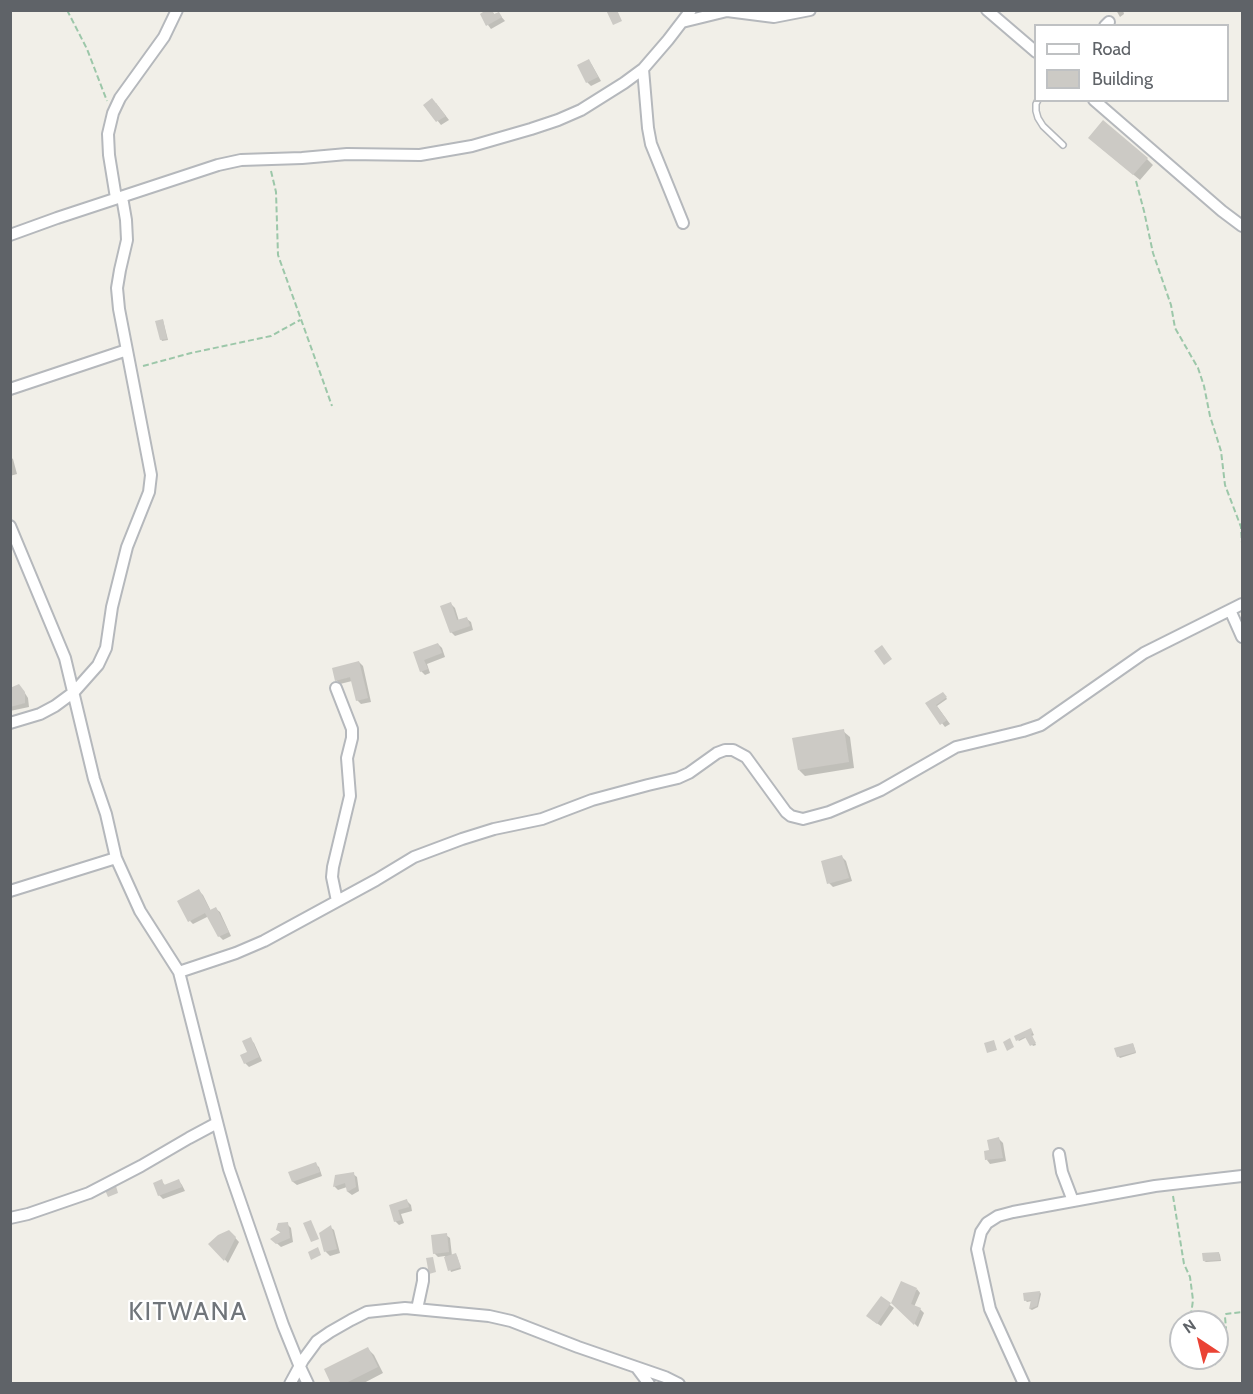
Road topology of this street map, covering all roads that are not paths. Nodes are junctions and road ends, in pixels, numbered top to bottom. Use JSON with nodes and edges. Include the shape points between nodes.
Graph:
{"nodes":[{"id":1,"x":177,"y":10,"type":"edge"},
{"id":2,"x":691,"y":10,"type":"edge"},
{"id":3,"x":810,"y":10,"type":"edge"},
{"id":4,"x":987,"y":10,"type":"edge"},
{"id":5,"x":682,"y":22,"type":"junction"},
{"id":6,"x":1034,"y":51,"type":"edge"},
{"id":7,"x":643,"y":69,"type":"junction"},
{"id":8,"x":1038,"y":102,"type":"edge"},
{"id":9,"x":1096,"y":102,"type":"edge"},
{"id":10,"x":1063,"y":145,"type":"dead end"},
{"id":11,"x":119,"y":198,"type":"junction"},
{"id":12,"x":1240,"y":221,"type":"edge"},
{"id":13,"x":683,"y":223,"type":"dead end"},
{"id":14,"x":10,"y":235,"type":"edge"},
{"id":15,"x":128,"y":350,"type":"junction"},
{"id":16,"x":10,"y":389,"type":"edge"},
{"id":17,"x":10,"y":526,"type":"edge"},
{"id":18,"x":1242,"y":604,"type":"edge"},
{"id":19,"x":1230,"y":610,"type":"junction"},
{"id":20,"x":1242,"y":637,"type":"edge"},
{"id":21,"x":336,"y":688,"type":"dead end"},
{"id":22,"x":74,"y":692,"type":"junction"},
{"id":23,"x":10,"y":723,"type":"edge"},
{"id":24,"x":116,"y":858,"type":"junction"},
{"id":25,"x":10,"y":891,"type":"edge"},
{"id":26,"x":337,"y":901,"type":"junction"},
{"id":27,"x":179,"y":972,"type":"junction"},
{"id":28,"x":217,"y":1123,"type":"junction"},
{"id":29,"x":1059,"y":1154,"type":"dead end"},
{"id":30,"x":1242,"y":1176,"type":"edge"},
{"id":31,"x":1073,"y":1201,"type":"junction"},
{"id":32,"x":10,"y":1218,"type":"edge"},
{"id":33,"x":423,"y":1274,"type":"dead end"},
{"id":34,"x":417,"y":1309,"type":"junction"},
{"id":35,"x":300,"y":1367,"type":"junction"},
{"id":36,"x":637,"y":1368,"type":"junction"},
{"id":37,"x":290,"y":1383,"type":"edge"},
{"id":38,"x":308,"y":1383,"type":"edge"},
{"id":39,"x":649,"y":1383,"type":"edge"},
{"id":40,"x":679,"y":1383,"type":"edge"},
{"id":41,"x":1024,"y":1383,"type":"edge"}],
"edges":[{"from":1,"to":11,"type":"street","via":[[164,37],[114,111],[108,155]]},
{"from":2,"to":5,"type":"street"},
{"from":3,"to":5,"type":"street","via":[[774,17],[727,11]]},
{"from":4,"to":6,"type":"street"},
{"from":5,"to":7,"type":"street"},
{"from":7,"to":11,"type":"street","via":[[595,102],[558,120],[472,146],[420,155],[347,154],[241,160]]},
{"from":7,"to":13,"type":"street","via":[[651,144]]},
{"from":8,"to":10,"type":"lane","via":[[1038,118]]},
{"from":9,"to":12,"type":"street"},
{"from":11,"to":14,"type":"street"},
{"from":11,"to":15,"type":"street","via":[[127,240],[117,288]]},
{"from":15,"to":16,"type":"street"},
{"from":15,"to":22,"type":"street","via":[[148,459],[149,492],[127,547],[106,648],[98,665]]},
{"from":17,"to":22,"type":"street","via":[[65,658]]},
{"from":18,"to":19,"type":"street"},
{"from":19,"to":20,"type":"street"},
{"from":19,"to":26,"type":"street","via":[[1144,653],[1041,725],[956,747],[881,790],[829,812],[803,819],[791,816],[746,757],[725,750],[678,778],[592,800],[542,819],[494,829],[414,857]]},
{"from":21,"to":26,"type":"street","via":[[352,729],[347,759],[350,796],[332,877]]},
{"from":22,"to":23,"type":"street","via":[[40,714]]},
{"from":22,"to":24,"type":"street"},
{"from":24,"to":25,"type":"street"},
{"from":24,"to":27,"type":"street","via":[[140,911]]},
{"from":26,"to":27,"type":"street","via":[[264,941]]},
{"from":27,"to":28,"type":"street"},
{"from":28,"to":32,"type":"street","via":[[89,1192]]},
{"from":28,"to":35,"type":"street","via":[[229,1169]]},
{"from":29,"to":31,"type":"street"},
{"from":30,"to":31,"type":"street"},
{"from":31,"to":41,"type":"street","via":[[998,1216],[981,1232],[977,1249],[990,1309]]},
{"from":33,"to":34,"type":"street"},
{"from":34,"to":35,"type":"street","via":[[367,1312],[317,1341]]},
{"from":34,"to":36,"type":"street","via":[[511,1321]]},
{"from":35,"to":37,"type":"street"},
{"from":35,"to":38,"type":"street"},
{"from":36,"to":39,"type":"street"},
{"from":36,"to":40,"type":"street"}]}
